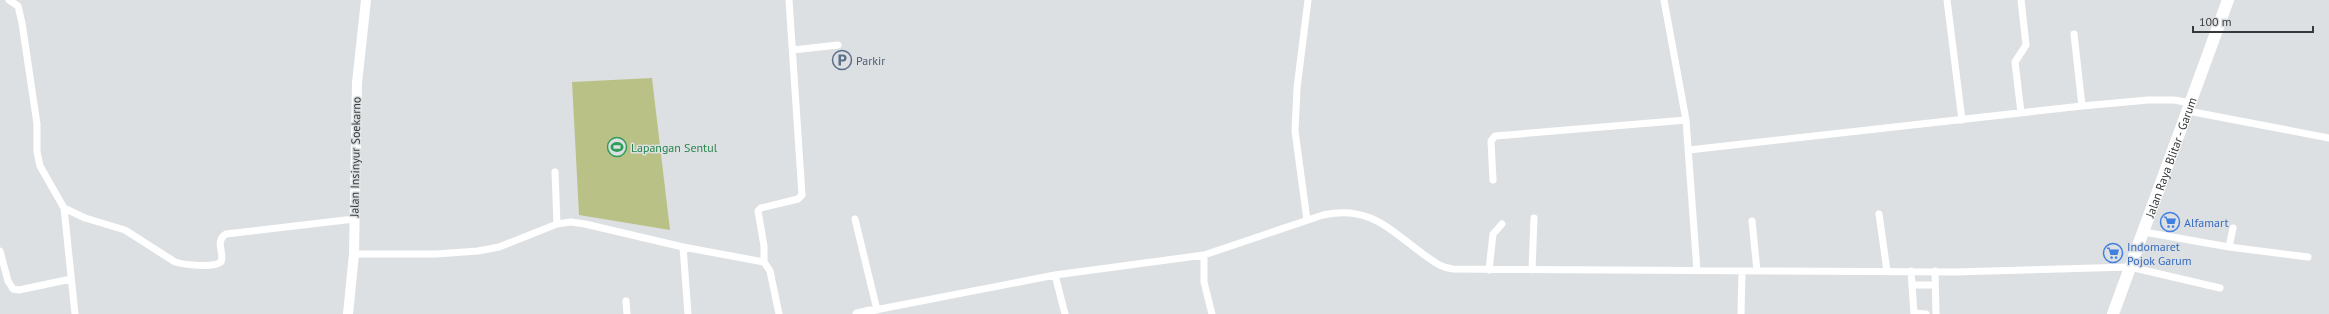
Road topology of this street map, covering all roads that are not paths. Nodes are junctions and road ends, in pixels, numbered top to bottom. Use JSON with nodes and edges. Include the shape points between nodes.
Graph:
{"nodes":[{"id":1,"x":9,"y":0,"type":"edge"},
{"id":2,"x":366,"y":0,"type":"edge"},
{"id":3,"x":789,"y":0,"type":"edge"},
{"id":4,"x":1308,"y":0,"type":"edge"},
{"id":5,"x":1664,"y":0,"type":"edge"},
{"id":6,"x":1947,"y":0,"type":"edge"},
{"id":7,"x":2021,"y":0,"type":"edge"},
{"id":8,"x":2228,"y":0,"type":"edge"},
{"id":9,"x":2074,"y":34,"type":"dead end"},
{"id":10,"x":838,"y":45,"type":"dead end"},
{"id":11,"x":793,"y":50,"type":"junction"},
{"id":12,"x":2082,"y":106,"type":"junction"},
{"id":13,"x":2190,"y":107,"type":"junction"},
{"id":14,"x":2021,"y":113,"type":"junction"},
{"id":15,"x":1686,"y":120,"type":"junction"},
{"id":16,"x":1962,"y":120,"type":"junction"},
{"id":17,"x":2329,"y":138,"type":"edge"},
{"id":18,"x":1689,"y":150,"type":"junction"},
{"id":19,"x":555,"y":172,"type":"dead end"},
{"id":20,"x":1493,"y":180,"type":"dead end"},
{"id":21,"x":64,"y":208,"type":"junction"},
{"id":22,"x":1879,"y":214,"type":"dead end"},
{"id":23,"x":1534,"y":218,"type":"dead end"},
{"id":24,"x":354,"y":219,"type":"junction"},
{"id":25,"x":855,"y":219,"type":"dead end"},
{"id":26,"x":1307,"y":220,"type":"junction"},
{"id":27,"x":1752,"y":221,"type":"dead end"},
{"id":28,"x":557,"y":224,"type":"junction"},
{"id":29,"x":1502,"y":224,"type":"dead end"},
{"id":30,"x":2233,"y":228,"type":"dead end"},
{"id":31,"x":2144,"y":232,"type":"junction"},
{"id":32,"x":683,"y":247,"type":"junction"},
{"id":33,"x":2229,"y":247,"type":"junction"},
{"id":34,"x":0,"y":251,"type":"edge"},
{"id":35,"x":354,"y":254,"type":"junction"},
{"id":36,"x":1204,"y":255,"type":"junction"},
{"id":37,"x":2308,"y":257,"type":"dead end"},
{"id":38,"x":764,"y":262,"type":"junction"},
{"id":39,"x":2130,"y":267,"type":"junction"},
{"id":40,"x":1489,"y":270,"type":"junction"},
{"id":41,"x":1532,"y":270,"type":"junction"},
{"id":42,"x":1697,"y":271,"type":"junction"},
{"id":43,"x":1742,"y":271,"type":"junction"},
{"id":44,"x":1757,"y":271,"type":"junction"},
{"id":45,"x":1887,"y":271,"type":"junction"},
{"id":46,"x":1912,"y":271,"type":"junction"},
{"id":47,"x":1935,"y":271,"type":"junction"},
{"id":48,"x":1055,"y":275,"type":"junction"},
{"id":49,"x":71,"y":279,"type":"junction"},
{"id":50,"x":1935,"y":284,"type":"junction"},
{"id":51,"x":1912,"y":285,"type":"junction"},
{"id":52,"x":2220,"y":288,"type":"dead end"},
{"id":53,"x":626,"y":300,"type":"dead end"},
{"id":54,"x":872,"y":312,"type":"edge"},
{"id":55,"x":2116,"y":313,"type":"edge"},
{"id":56,"x":75,"y":314,"type":"edge"},
{"id":57,"x":348,"y":314,"type":"edge"},
{"id":58,"x":627,"y":314,"type":"edge"},
{"id":59,"x":688,"y":314,"type":"edge"},
{"id":60,"x":779,"y":314,"type":"edge"},
{"id":61,"x":857,"y":314,"type":"edge"},
{"id":62,"x":1065,"y":314,"type":"edge"},
{"id":63,"x":1212,"y":314,"type":"edge"},
{"id":64,"x":1741,"y":314,"type":"edge"},
{"id":65,"x":1914,"y":314,"type":"edge"},
{"id":66,"x":1926,"y":314,"type":"edge"},
{"id":67,"x":1936,"y":314,"type":"edge"}],
"edges":[{"from":1,"to":21,"type":"street","via":[[18,6],[22,23],[37,124],[40,166]]},
{"from":2,"to":24,"type":"main road","name":"Jalan Insinyur Soekarno","via":[[357,83]]},
{"from":3,"to":11,"type":"street"},
{"from":4,"to":26,"type":"street","via":[[1297,88],[1295,131]]},
{"from":5,"to":15,"type":"street"},
{"from":6,"to":16,"type":"street"},
{"from":7,"to":14,"type":"street","via":[[2026,45],[2015,62]]},
{"from":8,"to":13,"type":"highway","name":"Jalan Raya Blitar - Garum"},
{"from":9,"to":12,"type":"street"},
{"from":10,"to":11,"type":"street"},
{"from":11,"to":38,"type":"street","via":[[802,195],[798,199],[758,210]]},
{"from":12,"to":13,"type":"street","via":[[2174,100]]},
{"from":12,"to":14,"type":"street"},
{"from":13,"to":17,"type":"street"},
{"from":13,"to":31,"type":"highway","name":"Jalan Raya Blitar - Garum"},
{"from":14,"to":16,"type":"street"},
{"from":15,"to":18,"type":"street"},
{"from":15,"to":20,"type":"street","via":[[1495,136],[1491,141]]},
{"from":16,"to":18,"type":"street"},
{"from":18,"to":42,"type":"street"},
{"from":19,"to":28,"type":"street"},
{"from":21,"to":24,"type":"street","via":[[85,218],[125,230],[175,262],[184,265],[212,265],[221,262],[221,238],[226,234]]},
{"from":21,"to":49,"type":"street"},
{"from":22,"to":45,"type":"street"},
{"from":23,"to":41,"type":"street"},
{"from":24,"to":35,"type":"main road","name":"Jalan Insinyur Soekarno"},
{"from":25,"to":54,"type":"street"},
{"from":26,"to":36,"type":"street"},
{"from":26,"to":40,"type":"street","via":[[1339,211],[1356,213],[1388,226],[1445,268]]},
{"from":27,"to":44,"type":"street"},
{"from":28,"to":32,"type":"street","via":[[585,224]]},
{"from":28,"to":35,"type":"street","via":[[499,247],[478,251],[441,254]]},
{"from":29,"to":40,"type":"street","via":[[1493,234]]},
{"from":30,"to":33,"type":"street"},
{"from":31,"to":33,"type":"street"},
{"from":31,"to":39,"type":"highway","name":"Jalan Raya Blitar - Garum"},
{"from":32,"to":38,"type":"street"},
{"from":32,"to":59,"type":"street"},
{"from":33,"to":37,"type":"street"},
{"from":34,"to":49,"type":"street","via":[[8,281],[13,289]]},
{"from":35,"to":57,"type":"main road","name":"Jalan Insinyur Soekarno"},
{"from":36,"to":48,"type":"street"},
{"from":36,"to":63,"type":"street","via":[[1204,282]]},
{"from":38,"to":60,"type":"street","via":[[770,271]]},
{"from":39,"to":47,"type":"street"},
{"from":39,"to":52,"type":"street"},
{"from":39,"to":55,"type":"highway","name":"Jalan Raya Blitar - Garum"},
{"from":40,"to":41,"type":"street"},
{"from":41,"to":42,"type":"street"},
{"from":42,"to":43,"type":"street"},
{"from":43,"to":44,"type":"street"},
{"from":43,"to":64,"type":"street"},
{"from":44,"to":45,"type":"street"},
{"from":45,"to":46,"type":"street"},
{"from":46,"to":47,"type":"street"},
{"from":46,"to":51,"type":"street"},
{"from":47,"to":50,"type":"street"},
{"from":48,"to":54,"type":"street"},
{"from":48,"to":62,"type":"street"},
{"from":49,"to":56,"type":"street"},
{"from":50,"to":51,"type":"street"},
{"from":50,"to":67,"type":"street"},
{"from":51,"to":65,"type":"street"},
{"from":53,"to":58,"type":"street"},
{"from":54,"to":61,"type":"street"},
{"from":65,"to":66,"type":"street"}]}
